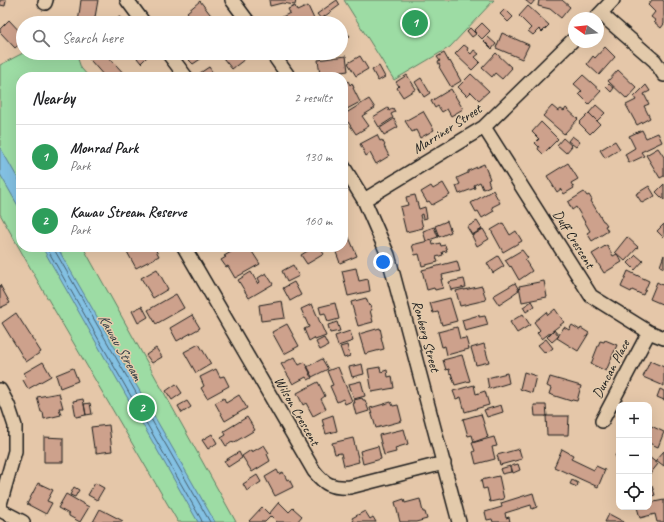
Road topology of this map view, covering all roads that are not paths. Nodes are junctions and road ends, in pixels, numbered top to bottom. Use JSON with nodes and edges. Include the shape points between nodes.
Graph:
{"nodes":[{"id":1,"x":127,"y":0,"type":"edge"},
{"id":2,"x":232,"y":0,"type":"edge"},
{"id":3,"x":613,"y":0,"type":"edge"},
{"id":4,"x":601,"y":12,"type":"edge"},
{"id":5,"x":139,"y":16,"type":"edge"},
{"id":6,"x":244,"y":16,"type":"edge"},
{"id":7,"x":604,"y":18,"type":"edge"},
{"id":8,"x":568,"y":45,"type":"edge"},
{"id":9,"x":173,"y":60,"type":"edge"},
{"id":10,"x":276,"y":60,"type":"edge"},
{"id":11,"x":182,"y":72,"type":"edge"},
{"id":12,"x":282,"y":72,"type":"edge"},
{"id":13,"x":664,"y":75,"type":"edge"},
{"id":14,"x":484,"y":127,"type":"junction"},
{"id":15,"x":348,"y":174,"type":"edge"},
{"id":16,"x":364,"y":200,"type":"junction"},
{"id":17,"x":187,"y":252,"type":"edge"},
{"id":18,"x":649,"y":332,"type":"junction"},
{"id":19,"x":664,"y":338,"type":"edge"},
{"id":20,"x":0,"y":390,"type":"edge"},
{"id":21,"x":602,"y":421,"type":"dead end"},
{"id":22,"x":444,"y":463,"type":"junction"},
{"id":23,"x":0,"y":504,"type":"edge"},
{"id":24,"x":0,"y":510,"type":"edge"},
{"id":25,"x":23,"y":522,"type":"edge"},
{"id":26,"x":459,"y":522,"type":"edge"}],
"edges":[{"from":1,"to":5,"type":"street"},
{"from":2,"to":6,"type":"street"},
{"from":3,"to":4,"type":"street"},
{"from":7,"to":13,"type":"street","via":[[655,61]]},
{"from":8,"to":14,"type":"street","name":"Marriner Street"},
{"from":9,"to":11,"type":"street"},
{"from":10,"to":12,"type":"street"},
{"from":14,"to":16,"type":"street","name":"Marriner Street"},
{"from":14,"to":18,"type":"street","name":"Duff Crescent","via":[[591,296]]},
{"from":15,"to":16,"type":"street","name":"Ronberg Street"},
{"from":16,"to":22,"type":"street","name":"Ronberg Street","via":[[388,254]]},
{"from":17,"to":22,"type":"street","name":"Wilson Crescent","via":[[314,471],[325,482],[339,488],[350,487]]},
{"from":18,"to":19,"type":"street","name":"Duff Crescent"},
{"from":18,"to":21,"type":"street","name":"Duncan Place"},
{"from":20,"to":23,"type":"street","via":[[15,426],[15,451]]},
{"from":22,"to":26,"type":"street","name":"Ronberg Street"},
{"from":24,"to":25,"type":"street"}]}
